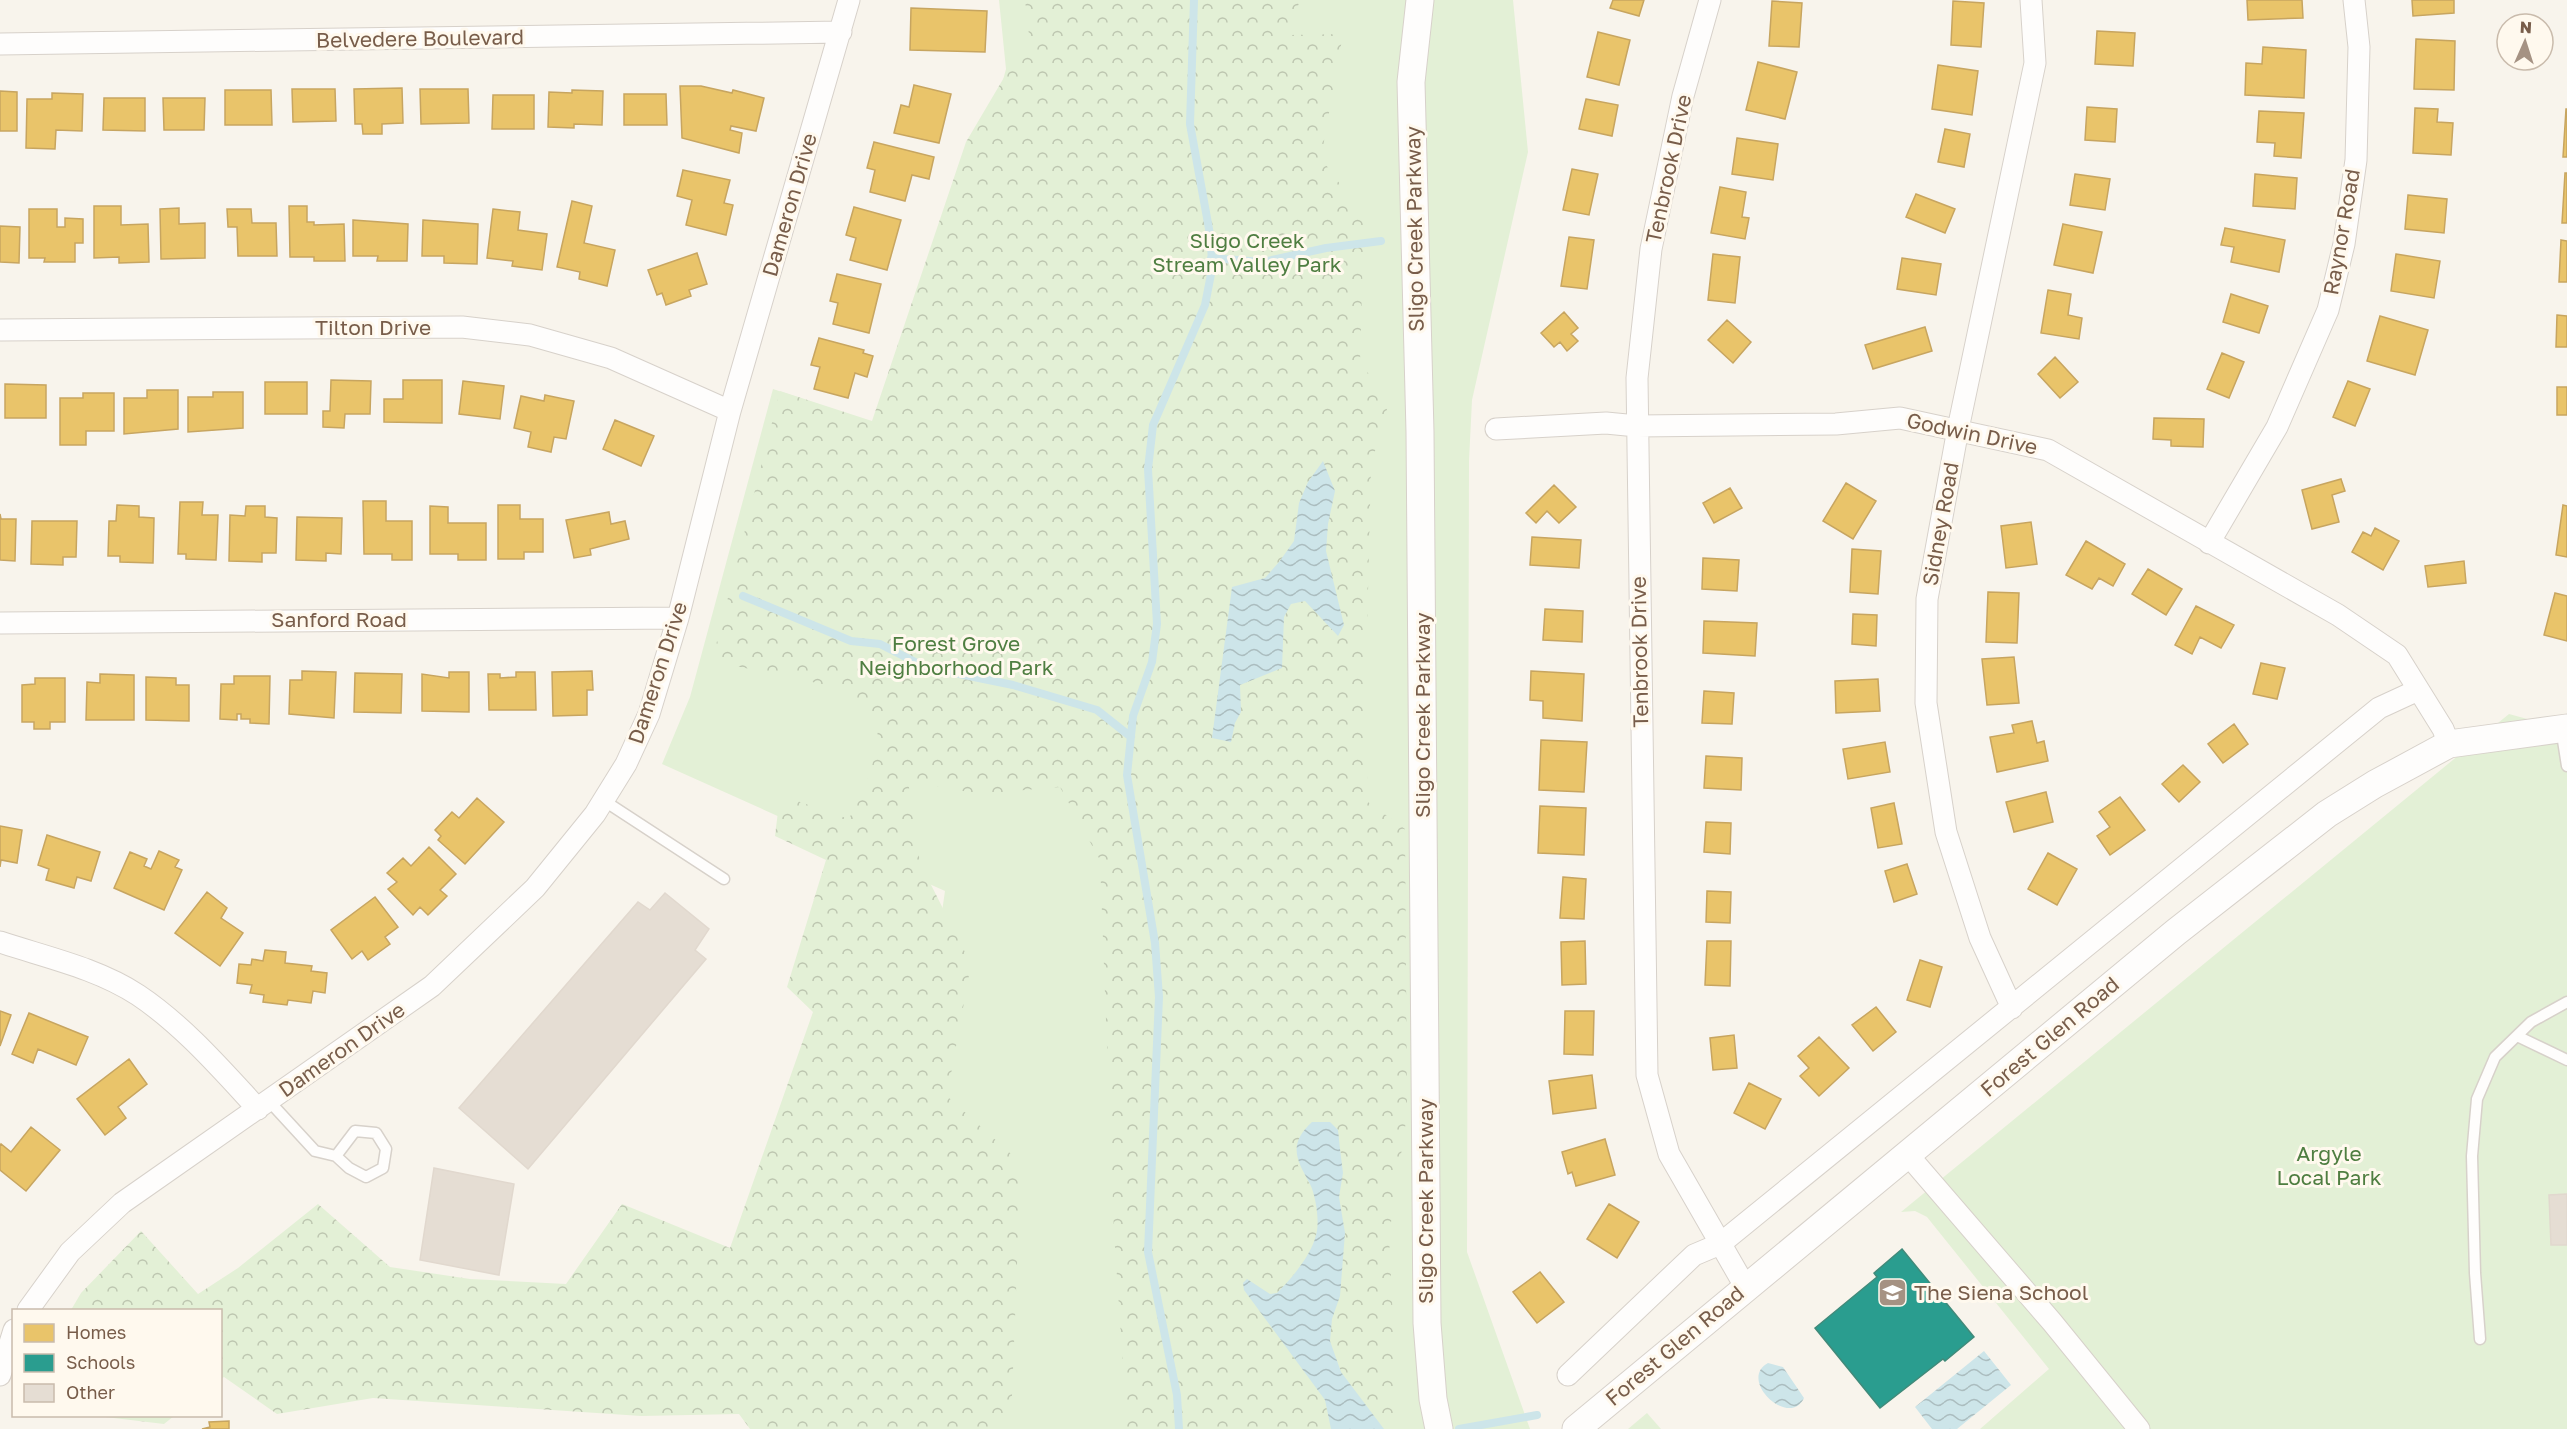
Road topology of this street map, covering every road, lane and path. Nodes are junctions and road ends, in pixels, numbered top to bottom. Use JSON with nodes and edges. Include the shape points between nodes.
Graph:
{"nodes":[{"id":1,"x":849,"y":0,"type":"edge"},
{"id":2,"x":1420,"y":0,"type":"edge"},
{"id":3,"x":1710,"y":0,"type":"edge"},
{"id":4,"x":2031,"y":0,"type":"edge"},
{"id":5,"x":2354,"y":0,"type":"edge"},
{"id":6,"x":841,"y":32,"type":"junction"},
{"id":7,"x":0,"y":44,"type":"edge"},
{"id":8,"x":0,"y":330,"type":"edge"},
{"id":9,"x":730,"y":411,"type":"junction"},
{"id":10,"x":1637,"y":426,"type":"junction"},
{"id":11,"x":1496,"y":429,"type":"dead end"},
{"id":12,"x":1958,"y":429,"type":"junction"},
{"id":13,"x":2209,"y":543,"type":"junction"},
{"id":14,"x":678,"y":618,"type":"junction"},
{"id":15,"x":0,"y":623,"type":"edge"},
{"id":16,"x":2418,"y":690,"type":"junction"},
{"id":17,"x":2564,"y":728,"type":"edge"},
{"id":18,"x":2449,"y":744,"type":"junction"},
{"id":19,"x":2567,"y":766,"type":"edge"},
{"id":20,"x":603,"y":800,"type":"junction"},
{"id":21,"x":724,"y":879,"type":"dead end"},
{"id":22,"x":0,"y":942,"type":"edge"},
{"id":23,"x":2567,"y":1002,"type":"edge"},
{"id":24,"x":2012,"y":1008,"type":"junction"},
{"id":25,"x":2517,"y":1036,"type":"junction"},
{"id":26,"x":2567,"y":1060,"type":"edge"},
{"id":27,"x":263,"y":1105,"type":"junction"},
{"id":28,"x":336,"y":1155,"type":"junction"},
{"id":29,"x":1908,"y":1155,"type":"junction"},
{"id":30,"x":1720,"y":1244,"type":"junction"},
{"id":31,"x":1746,"y":1288,"type":"junction"},
{"id":32,"x":29,"y":1309,"type":"edge"},
{"id":33,"x":12,"y":1334,"type":"edge"},
{"id":34,"x":2480,"y":1339,"type":"dead end"},
{"id":35,"x":0,"y":1375,"type":"edge"},
{"id":36,"x":1568,"y":1375,"type":"dead end"},
{"id":37,"x":1439,"y":1429,"type":"edge"},
{"id":38,"x":1576,"y":1429,"type":"edge"},
{"id":39,"x":2139,"y":1429,"type":"edge"}],
"edges":[{"from":1,"to":6,"type":"street","name":"Dameron Drive"},
{"from":2,"to":37,"type":"street","name":"Sligo Creek Parkway","via":[[1411,82],[1420,490],[1427,1323],[1432,1399]]},
{"from":3,"to":10,"type":"street","name":"Tenbrook Drive","via":[[1683,96],[1651,249],[1637,378]]},
{"from":4,"to":12,"type":"street","name":"Sidney Road","via":[[2035,63]]},
{"from":5,"to":13,"type":"street","name":"Raynor Road","via":[[2359,47],[2356,160],[2344,244],[2328,310],[2277,427]]},
{"from":6,"to":7,"type":"street","name":"Belvedere Boulevard"},
{"from":6,"to":9,"type":"street","name":"Dameron Drive"},
{"from":8,"to":9,"type":"street","name":"Tilton Drive","via":[[462,327],[530,335],[611,358]]},
{"from":9,"to":14,"type":"street","name":"Dameron Drive"},
{"from":10,"to":11,"type":"street","name":"Godwin Drive","via":[[1606,423]]},
{"from":10,"to":12,"type":"street","name":"Godwin Drive","via":[[1836,424],[1900,418]]},
{"from":10,"to":30,"type":"street","name":"Tenbrook Drive","via":[[1647,1075],[1669,1154]]},
{"from":12,"to":13,"type":"street","name":"Godwin Drive","via":[[2048,450]]},
{"from":12,"to":24,"type":"street","name":"Sidney Road","via":[[1927,599],[1926,703],[1946,832],[1980,938]]},
{"from":13,"to":16,"type":"street","name":"Godwin Drive","via":[[2338,615],[2397,655]]},
{"from":14,"to":15,"type":"street","name":"Sanford Road"},
{"from":14,"to":20,"type":"street","name":"Dameron Drive","via":[[649,714],[626,764]]},
{"from":16,"to":18,"type":"street","name":"Godwin Drive"},
{"from":16,"to":24,"type":"street","via":[[2379,708]]},
{"from":17,"to":18,"type":"street","name":"Forest Glen Road"},
{"from":17,"to":19,"type":"lane"},
{"from":18,"to":29,"type":"street","name":"Forest Glen Road","via":[[2327,814],[2176,932]]},
{"from":20,"to":21,"type":"lane"},
{"from":20,"to":27,"type":"street","name":"Dameron Drive","via":[[535,888],[432,986]]},
{"from":22,"to":27,"type":"street","via":[[95,974],[138,995]]},
{"from":23,"to":25,"type":"lane","via":[[2531,1022]]},
{"from":24,"to":30,"type":"street"},
{"from":25,"to":26,"type":"lane"},
{"from":25,"to":34,"type":"lane","via":[[2495,1057],[2477,1099],[2472,1156]]},
{"from":27,"to":28,"type":"lane","via":[[315,1151]]},
{"from":27,"to":32,"type":"street","name":"Dameron Drive","via":[[122,1203],[70,1252]]},
{"from":28,"to":28,"type":"lane","via":[[366,1177],[383,1168],[386,1149],[376,1133],[355,1131]]},
{"from":29,"to":31,"type":"street","name":"Forest Glen Road"},
{"from":29,"to":39,"type":"street"},
{"from":30,"to":31,"type":"street","name":"Tenbrook Drive"},
{"from":30,"to":36,"type":"street","via":[[1694,1255]]},
{"from":31,"to":38,"type":"street","name":"Forest Glen Road"},
{"from":33,"to":35,"type":"street"}]}
